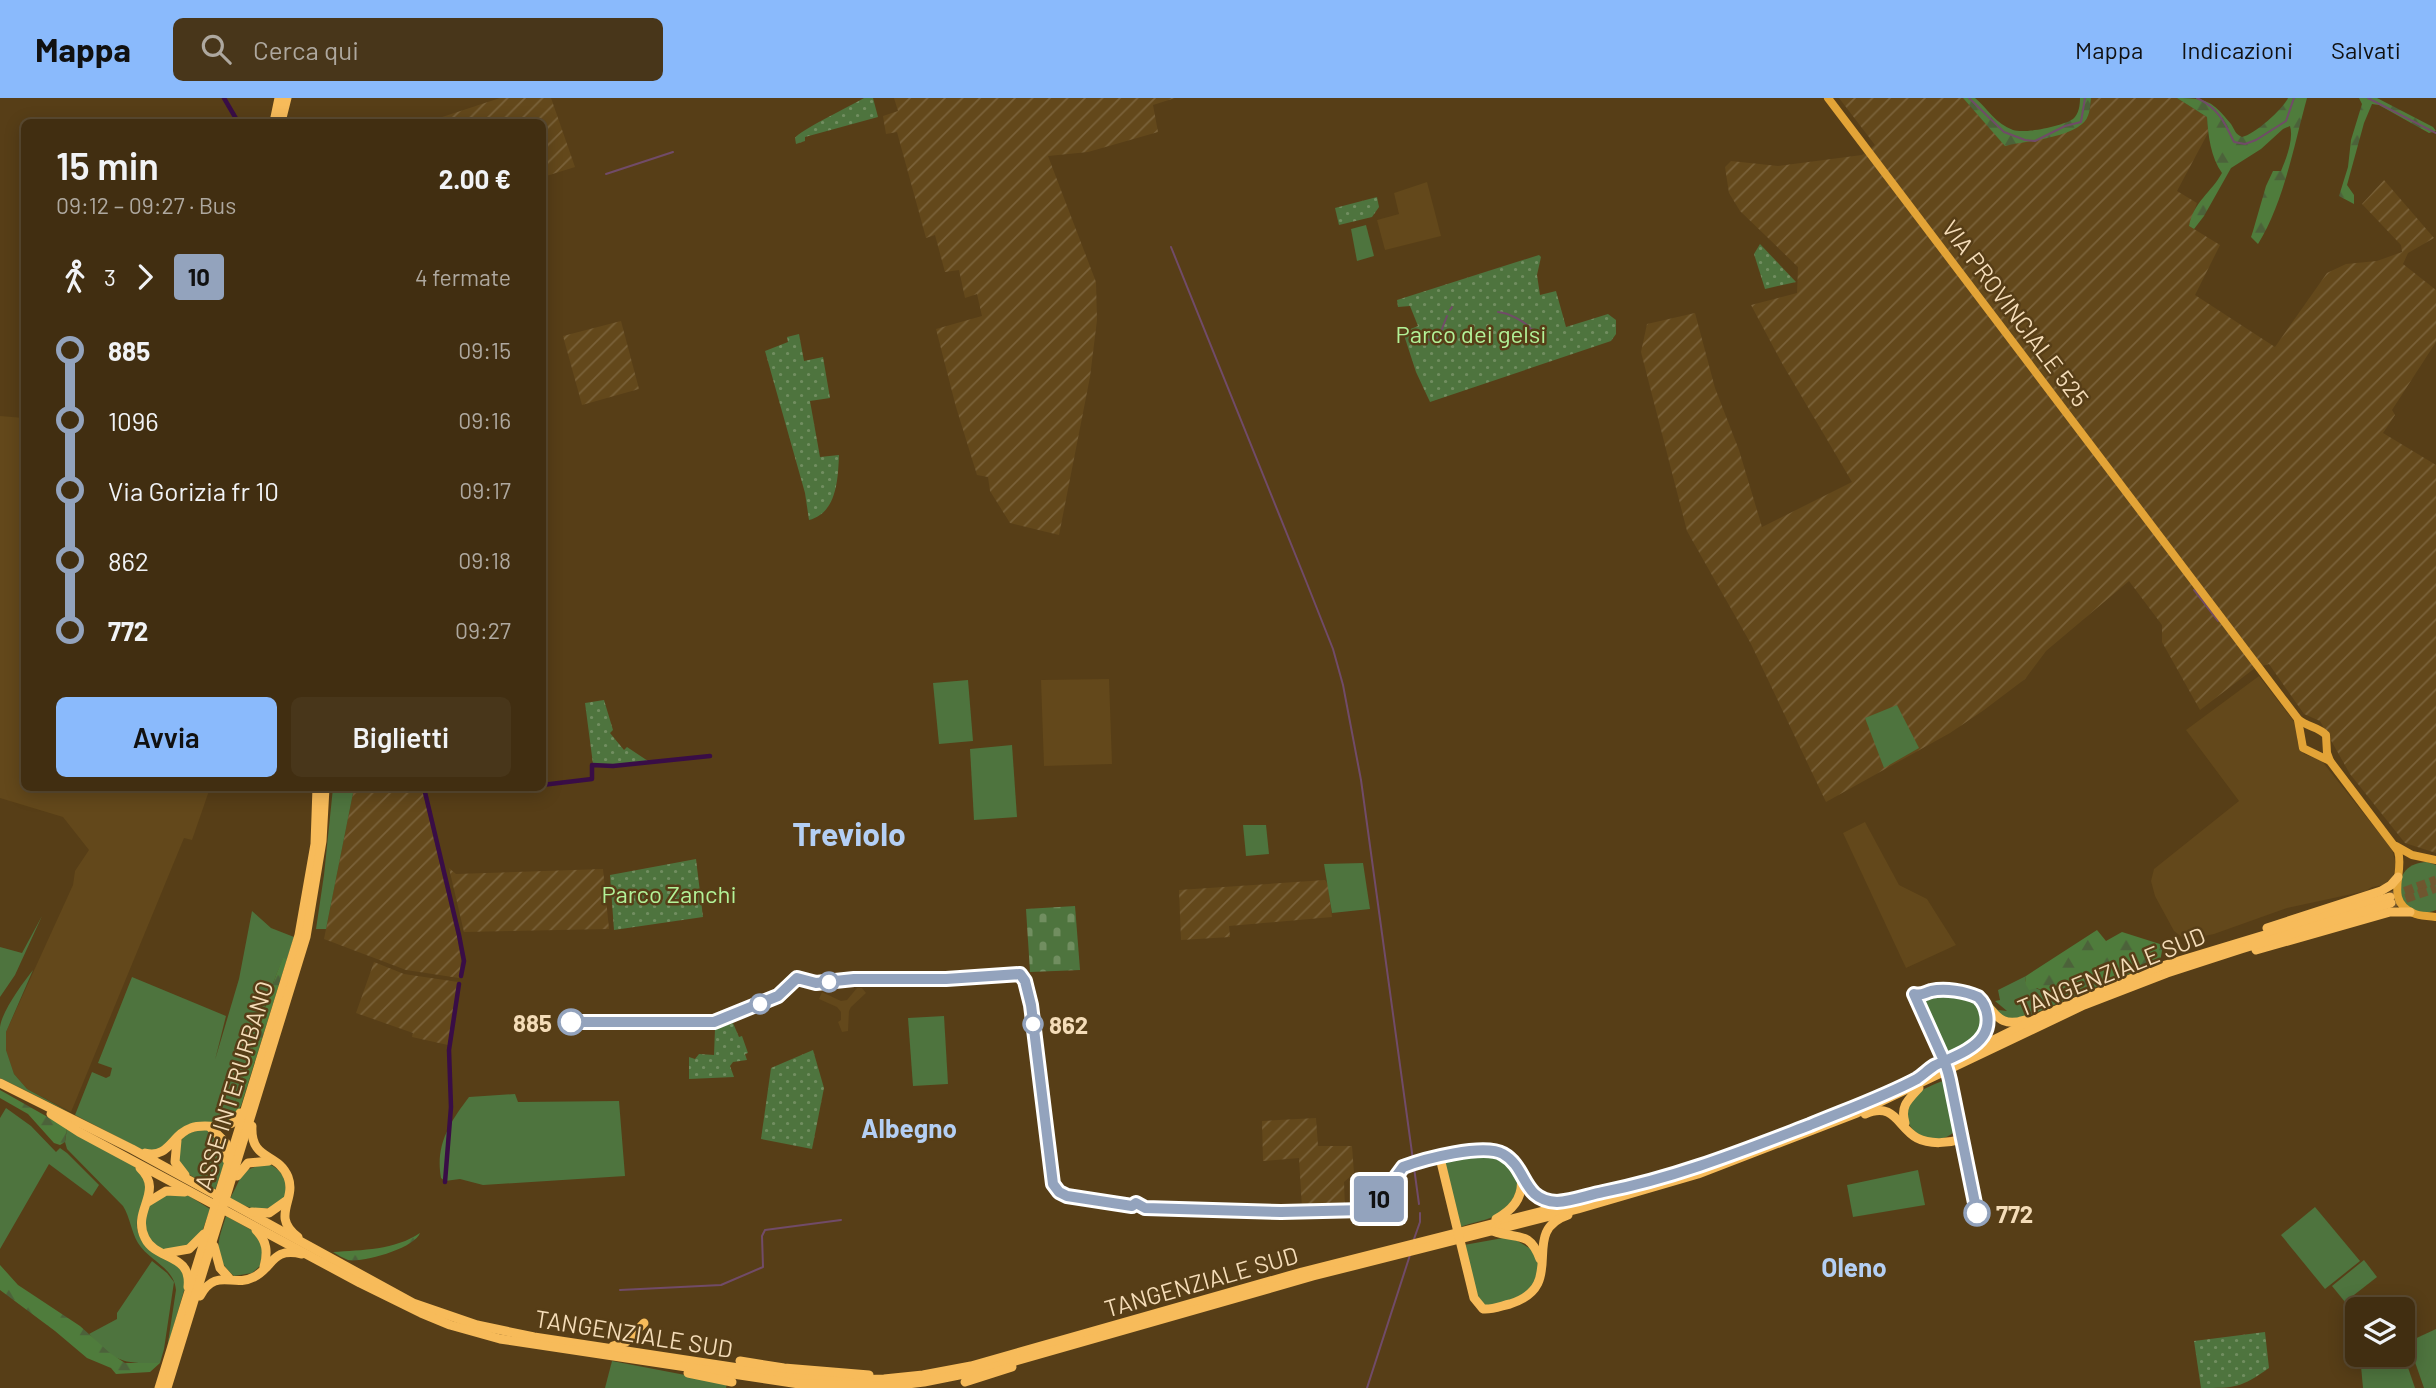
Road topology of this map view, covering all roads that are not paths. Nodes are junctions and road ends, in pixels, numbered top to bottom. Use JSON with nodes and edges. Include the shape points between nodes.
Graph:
{"nodes":[{"id":1,"x":279,"y":98,"type":"edge"},
{"id":2,"x":287,"y":98,"type":"edge"},
{"id":3,"x":1820,"y":98,"type":"edge"},
{"id":4,"x":1830,"y":101,"type":"edge"},
{"id":5,"x":279,"y":119,"type":"edge"},
{"id":6,"x":280,"y":119,"type":"edge"},
{"id":7,"x":2298,"y":719,"type":"junction"},
{"id":8,"x":2312,"y":728,"type":"junction"},
{"id":9,"x":2301,"y":737,"type":"junction"},
{"id":10,"x":2326,"y":746,"type":"junction"},
{"id":11,"x":2318,"y":753,"type":"junction"},
{"id":12,"x":2330,"y":761,"type":"junction"},
{"id":13,"x":317,"y":791,"type":"edge"},
{"id":14,"x":325,"y":791,"type":"edge"},
{"id":15,"x":2396,"y":846,"type":"junction"},
{"id":16,"x":2423,"y":858,"type":"junction"},
{"id":17,"x":2436,"y":860,"type":"edge"},
{"id":18,"x":2398,"y":876,"type":"junction"},
{"id":19,"x":2391,"y":900,"type":"tunnel mouth"},
{"id":20,"x":2410,"y":912,"type":"junction"},
{"id":21,"x":2434,"y":916,"type":"edge"},
{"id":22,"x":2241,"y":945,"type":"junction"},
{"id":23,"x":1930,"y":991,"type":"dead end"},
{"id":24,"x":1983,"y":1003,"type":"junction"},
{"id":25,"x":2046,"y":1014,"type":"junction"},
{"id":26,"x":1920,"y":1081,"type":"junction"},
{"id":27,"x":0,"y":1083,"type":"edge"},
{"id":28,"x":23,"y":1096,"type":"junction"},
{"id":29,"x":249,"y":1111,"type":"junction"},
{"id":30,"x":1857,"y":1113,"type":"junction"},
{"id":31,"x":211,"y":1128,"type":"junction"},
{"id":32,"x":1906,"y":1128,"type":"junction"},
{"id":33,"x":178,"y":1138,"type":"junction"},
{"id":34,"x":1947,"y":1141,"type":"dead end"},
{"id":35,"x":132,"y":1149,"type":"junction"},
{"id":36,"x":118,"y":1153,"type":"junction"},
{"id":37,"x":274,"y":1161,"type":"junction"},
{"id":38,"x":228,"y":1165,"type":"junction"},
{"id":39,"x":1518,"y":1169,"type":"junction"},
{"id":40,"x":1629,"y":1188,"type":"junction"},
{"id":41,"x":227,"y":1196,"type":"junction"},
{"id":42,"x":211,"y":1198,"type":"junction"},
{"id":43,"x":287,"y":1199,"type":"junction"},
{"id":44,"x":148,"y":1202,"type":"junction"},
{"id":45,"x":233,"y":1206,"type":"junction"},
{"id":46,"x":1578,"y":1209,"type":"junction"},
{"id":47,"x":250,"y":1224,"type":"junction"},
{"id":48,"x":208,"y":1230,"type":"junction"},
{"id":49,"x":1492,"y":1230,"type":"junction"},
{"id":50,"x":1440,"y":1236,"type":"junction"},
{"id":51,"x":213,"y":1239,"type":"junction"},
{"id":52,"x":1417,"y":1245,"type":"junction"},
{"id":53,"x":1398,"y":1250,"type":"junction"},
{"id":54,"x":310,"y":1251,"type":"junction"},
{"id":55,"x":163,"y":1253,"type":"junction"},
{"id":56,"x":1542,"y":1266,"type":"junction"},
{"id":57,"x":264,"y":1267,"type":"junction"},
{"id":58,"x":229,"y":1278,"type":"junction"},
{"id":59,"x":433,"y":1314,"type":"junction"},
{"id":60,"x":184,"y":1321,"type":"junction"},
{"id":61,"x":643,"y":1323,"type":"dead end"},
{"id":62,"x":534,"y":1337,"type":"junction"},
{"id":63,"x":740,"y":1361,"type":"dead end"},
{"id":64,"x":651,"y":1362,"type":"junction"},
{"id":65,"x":955,"y":1370,"type":"junction"},
{"id":66,"x":984,"y":1370,"type":"junction"},
{"id":67,"x":970,"y":1375,"type":"junction"},
{"id":68,"x":732,"y":1382,"type":"dead end"},
{"id":69,"x":159,"y":1388,"type":"edge"},
{"id":70,"x":167,"y":1388,"type":"edge"}],
"edges":[{"from":1,"to":5,"type":"highway"},
{"from":2,"to":6,"type":"highway"},
{"from":3,"to":4,"type":"main road","name":"VIA PROVINCIALE 525"},
{"from":4,"to":7,"type":"main road","name":"VIA PROVINCIALE 525"},
{"from":7,"to":8,"type":"main road"},
{"from":7,"to":9,"type":"main road"},
{"from":8,"to":9,"type":"main road"},
{"from":8,"to":10,"type":"main road","via":[[2326,735]]},
{"from":9,"to":11,"type":"main road","via":[[2305,750]]},
{"from":10,"to":11,"type":"main road"},
{"from":10,"to":12,"type":"main road"},
{"from":11,"to":12,"type":"main road"},
{"from":12,"to":15,"type":"main road"},
{"from":13,"to":29,"type":"highway","name":"ASSE INTERURBANO","via":[[315,844],[299,935]]},
{"from":14,"to":29,"type":"highway","name":"ASSE INTERURBANO","via":[[306,937]]},
{"from":15,"to":16,"type":"main road"},
{"from":15,"to":18,"type":"main road"},
{"from":16,"to":17,"type":"main road"},
{"from":16,"to":18,"type":"main road","via":[[2407,864]]},
{"from":18,"to":20,"type":"main road","via":[[2398,896]]},
{"from":18,"to":22,"type":"highway","via":[[2383,890],[2290,919],[2254,933]]},
{"from":19,"to":22,"type":"highway","name":"TANGENZIALE SUD"},
{"from":20,"to":21,"type":"main road"},
{"from":20,"to":22,"type":"highway","via":[[2390,912],[2248,951]]},
{"from":22,"to":25,"type":"highway","name":"TANGENZIALE SUD","via":[[2159,967]]},
{"from":22,"to":26,"type":"highway","name":"TANGENZIALE SUD","via":[[2084,1006]]},
{"from":23,"to":24,"type":"highway","via":[[1967,993]]},
{"from":24,"to":25,"type":"highway","via":[[2009,1023]]},
{"from":24,"to":26,"type":"highway","via":[[1988,1022],[1982,1038],[1932,1068]]},
{"from":25,"to":26,"type":"highway","name":"TANGENZIALE SUD"},
{"from":26,"to":30,"type":"highway","name":"TANGENZIALE SUD"},
{"from":26,"to":32,"type":"highway","via":[[1903,1108]]},
{"from":26,"to":40,"type":"highway","name":"TANGENZIALE SUD","via":[[1746,1150]]},
{"from":27,"to":28,"type":"highway"},
{"from":28,"to":35,"type":"highway","name":"TANGENZIALE SUD"},
{"from":28,"to":36,"type":"highway","name":"TANGENZIALE SUD"},
{"from":29,"to":31,"type":"highway","via":[[241,1110],[229,1125]]},
{"from":29,"to":37,"type":"highway","via":[[255,1147]]},
{"from":29,"to":38,"type":"highway","name":"ASSE INTERURBANO"},
{"from":29,"to":41,"type":"highway","name":"ASSE INTERURBANO"},
{"from":30,"to":32,"type":"highway","via":[[1887,1112]]},
{"from":30,"to":46,"type":"highway","name":"TANGENZIALE SUD","via":[[1698,1174]]},
{"from":31,"to":33,"type":"highway","via":[[193,1127]]},
{"from":31,"to":38,"type":"highway","via":[[226,1143]]},
{"from":32,"to":34,"type":"highway","via":[[1921,1140]]},
{"from":33,"to":35,"type":"highway","via":[[159,1153]]},
{"from":33,"to":42,"type":"highway","via":[[174,1156],[178,1167]]},
{"from":35,"to":42,"type":"highway","name":"TANGENZIALE SUD"},
{"from":36,"to":42,"type":"highway","name":"TANGENZIALE SUD"},
{"from":36,"to":44,"type":"highway","via":[[145,1172],[151,1187]]},
{"from":37,"to":41,"type":"highway","via":[[245,1166]]},
{"from":37,"to":43,"type":"highway","via":[[289,1180]]},
{"from":38,"to":48,"type":"highway","name":"ASSE INTERURBANO"},
{"from":39,"to":40,"type":"highway","via":[[1532,1192],[1548,1201]]},
{"from":39,"to":50,"type":"highway","via":[[1521,1193],[1506,1213]]},
{"from":39,"to":56,"type":"highway","via":[[1506,1155],[1492,1149],[1440,1158],[1478,1306],[1485,1310],[1530,1295]]},
{"from":40,"to":50,"type":"highway","name":"TANGENZIALE SUD"},
{"from":41,"to":51,"type":"highway","name":"ASSE INTERURBANO"},
{"from":42,"to":44,"type":"highway","via":[[170,1190]]},
{"from":42,"to":45,"type":"highway","name":"TANGENZIALE SUD"},
{"from":42,"to":47,"type":"highway","name":"TANGENZIALE SUD"},
{"from":43,"to":45,"type":"highway","via":[[269,1213]]},
{"from":43,"to":54,"type":"highway","via":[[286,1225]]},
{"from":44,"to":55,"type":"highway","via":[[141,1227],[148,1244]]},
{"from":45,"to":54,"type":"highway","name":"TANGENZIALE SUD"},
{"from":46,"to":49,"type":"highway","name":"TANGENZIALE SUD"},
{"from":46,"to":56,"type":"highway","via":[[1553,1224],[1546,1234]]},
{"from":47,"to":54,"type":"highway","name":"TANGENZIALE SUD"},
{"from":47,"to":57,"type":"highway","via":[[265,1241]]},
{"from":48,"to":55,"type":"highway","via":[[189,1249]]},
{"from":48,"to":60,"type":"highway","name":"ASSE INTERURBANO"},
{"from":49,"to":52,"type":"highway","name":"TANGENZIALE SUD"},
{"from":49,"to":56,"type":"highway","via":[[1527,1239]]},
{"from":50,"to":52,"type":"highway","name":"TANGENZIALE SUD"},
{"from":51,"to":58,"type":"highway","via":[[215,1257]]},
{"from":51,"to":60,"type":"highway","name":"ASSE INTERURBANO"},
{"from":52,"to":53,"type":"highway","name":"TANGENZIALE SUD"},
{"from":53,"to":66,"type":"highway","name":"TANGENZIALE SUD"},
{"from":53,"to":66,"type":"highway","name":"TANGENZIALE SUD"},
{"from":54,"to":57,"type":"highway","via":[[275,1257]]},
{"from":54,"to":59,"type":"highway","name":"TANGENZIALE SUD"},
{"from":55,"to":60,"type":"highway","via":[[178,1261],[188,1277]]},
{"from":57,"to":58,"type":"highway","via":[[253,1278]]},
{"from":58,"to":60,"type":"highway","via":[[206,1286]]},
{"from":59,"to":62,"type":"highway","name":"TANGENZIALE SUD"},
{"from":59,"to":64,"type":"highway","name":"TANGENZIALE SUD","via":[[500,1339]]},
{"from":60,"to":69,"type":"highway","name":"ASSE INTERURBANO"},
{"from":60,"to":70,"type":"highway","name":"ASSE INTERURBANO"},
{"from":61,"to":62,"type":"highway","via":[[620,1346]]},
{"from":62,"to":65,"type":"highway","name":"TANGENZIALE SUD","via":[[804,1378],[884,1379]]},
{"from":63,"to":65,"type":"highway","via":[[876,1375]]},
{"from":64,"to":67,"type":"highway","name":"TANGENZIALE SUD","via":[[842,1386],[891,1386]]},
{"from":64,"to":68,"type":"highway","via":[[654,1367]]},
{"from":65,"to":67,"type":"highway","name":"TANGENZIALE SUD"},
{"from":66,"to":67,"type":"highway","name":"TANGENZIALE SUD"}]}
